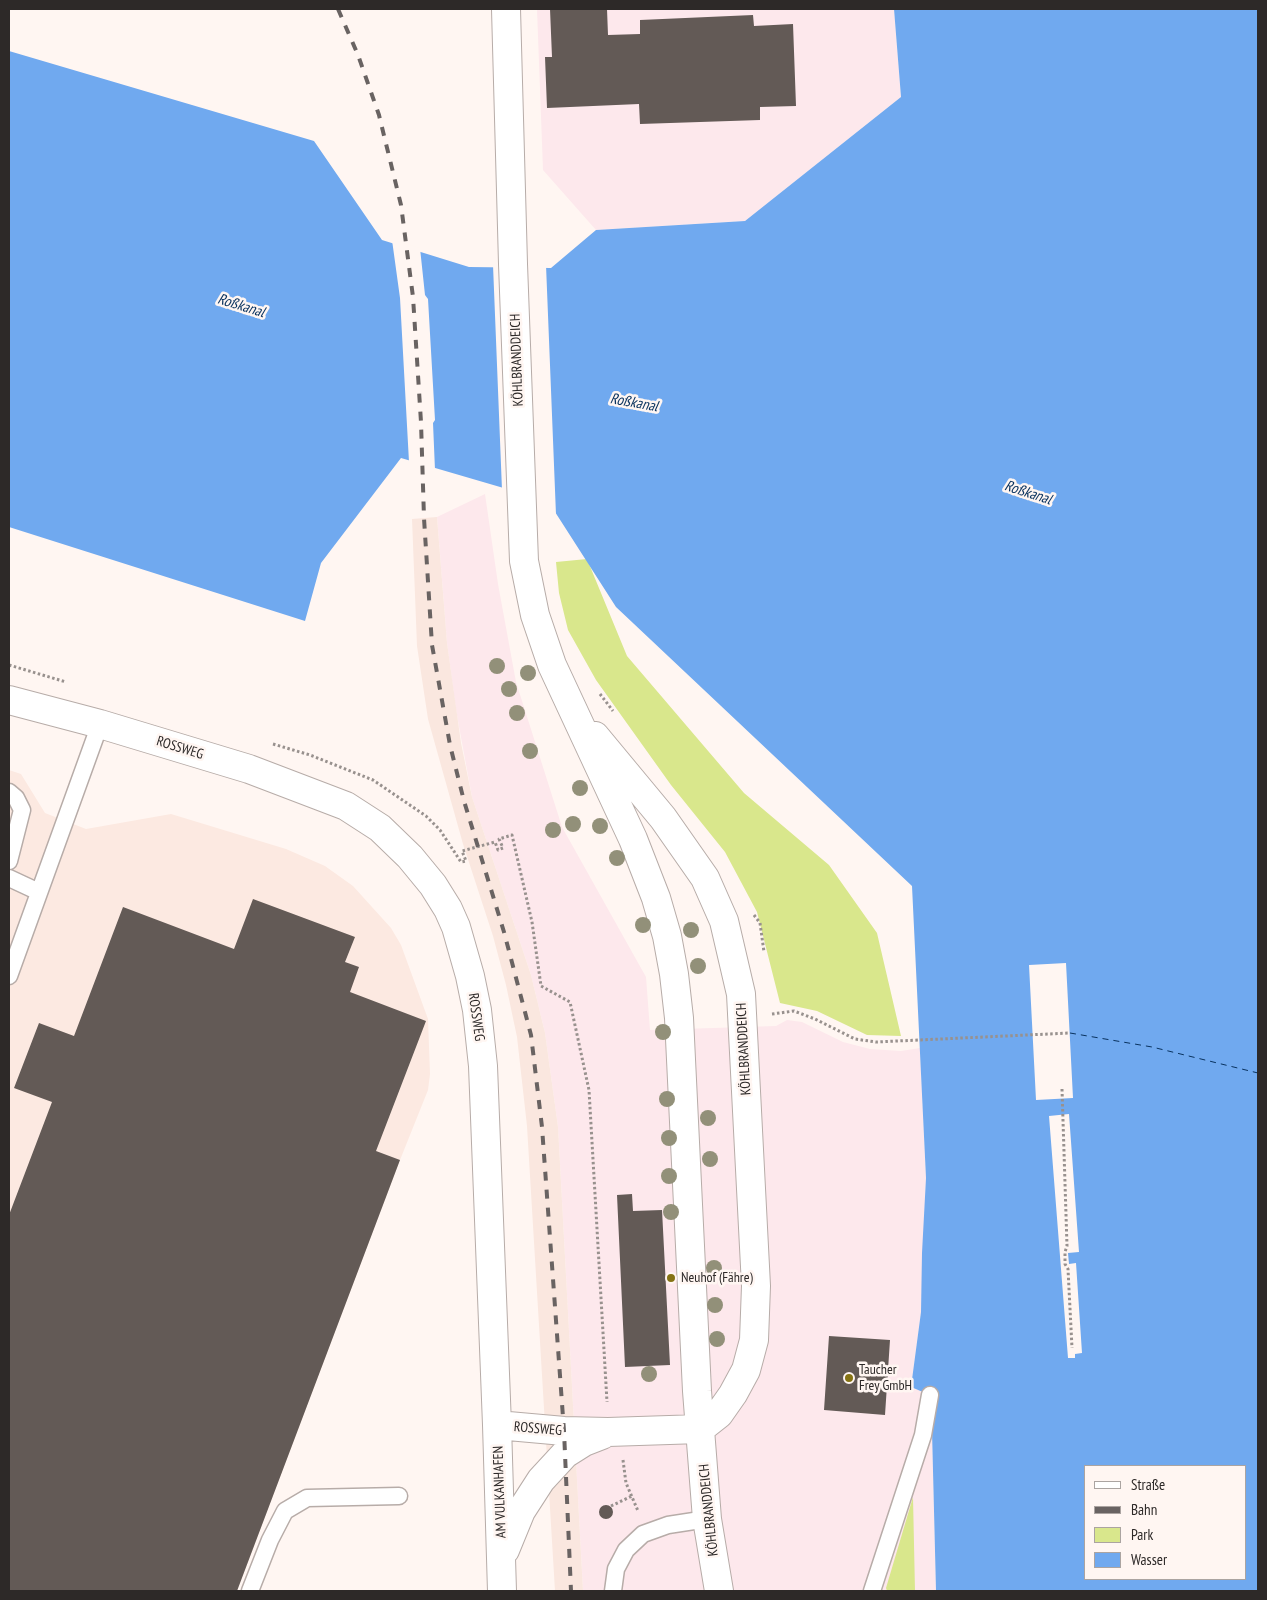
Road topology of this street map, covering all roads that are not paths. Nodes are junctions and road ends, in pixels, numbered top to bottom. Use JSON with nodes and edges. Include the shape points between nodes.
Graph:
{"nodes":[{"id":1,"x":506,"y":9,"type":"edge"},
{"id":2,"x":9,"y":700,"type":"edge"},
{"id":3,"x":569,"y":704,"type":"junction"},
{"id":4,"x":100,"y":724,"type":"junction"},
{"id":5,"x":9,"y":792,"type":"edge"},
{"id":6,"x":9,"y":861,"type":"edge"},
{"id":7,"x":9,"y":878,"type":"edge"},
{"id":8,"x":39,"y":892,"type":"junction"},
{"id":9,"x":9,"y":976,"type":"edge"},
{"id":10,"x":930,"y":1395,"type":"dead end"},
{"id":11,"x":498,"y":1425,"type":"junction"},
{"id":12,"x":700,"y":1428,"type":"junction"},
{"id":13,"x":614,"y":1432,"type":"junction"},
{"id":14,"x":399,"y":1496,"type":"dead end"},
{"id":15,"x":707,"y":1519,"type":"junction"},
{"id":16,"x":502,"y":1559,"type":"junction"},
{"id":17,"x":250,"y":1591,"type":"edge"},
{"id":18,"x":502,"y":1591,"type":"edge"},
{"id":19,"x":613,"y":1591,"type":"edge"},
{"id":20,"x":719,"y":1591,"type":"edge"},
{"id":21,"x":872,"y":1591,"type":"edge"}],
"edges":[{"from":1,"to":3,"type":"street","name":"KÖHLBRANDDEICH","via":[[524,561],[535,615]]},
{"from":2,"to":4,"type":"street","name":"ROSSWEG"},
{"from":3,"to":12,"type":"street","name":"KÖHLBRANDDEICH","via":[[633,839],[656,898],[674,974]]},
{"from":3,"to":12,"type":"street","name":"KÖHLBRANDDEICH","via":[[663,818],[705,878],[724,921],[741,994],[756,1286],[754,1340],[746,1370],[733,1394],[719,1414]]},
{"from":4,"to":8,"type":"lane"},
{"from":4,"to":11,"type":"street","name":"ROSSWEG","via":[[249,769],[346,806],[380,828],[410,857],[448,910],[470,976],[481,1048]]},
{"from":5,"to":6,"type":"lane","via":[[22,810]]},
{"from":7,"to":8,"type":"lane"},
{"from":8,"to":9,"type":"lane"},
{"from":10,"to":21,"type":"lane","via":[[923,1435]]},
{"from":11,"to":13,"type":"street","name":"ROSSWEG"},
{"from":11,"to":16,"type":"street","name":"AM VULKANHAFEN"},
{"from":12,"to":13,"type":"street","name":"ROSSWEG"},
{"from":12,"to":15,"type":"street","name":"KÖHLBRANDDEICH"},
{"from":13,"to":16,"type":"street","name":"AM VULKANHAFEN","via":[[584,1442],[565,1454],[541,1480],[521,1511]]},
{"from":14,"to":17,"type":"lane","via":[[307,1498],[285,1511]]},
{"from":15,"to":19,"type":"lane","via":[[668,1524],[643,1534],[619,1562]]},
{"from":15,"to":20,"type":"street","name":"KÖHLBRANDDEICH"},
{"from":16,"to":18,"type":"street","name":"AM VULKANHAFEN"}]}
